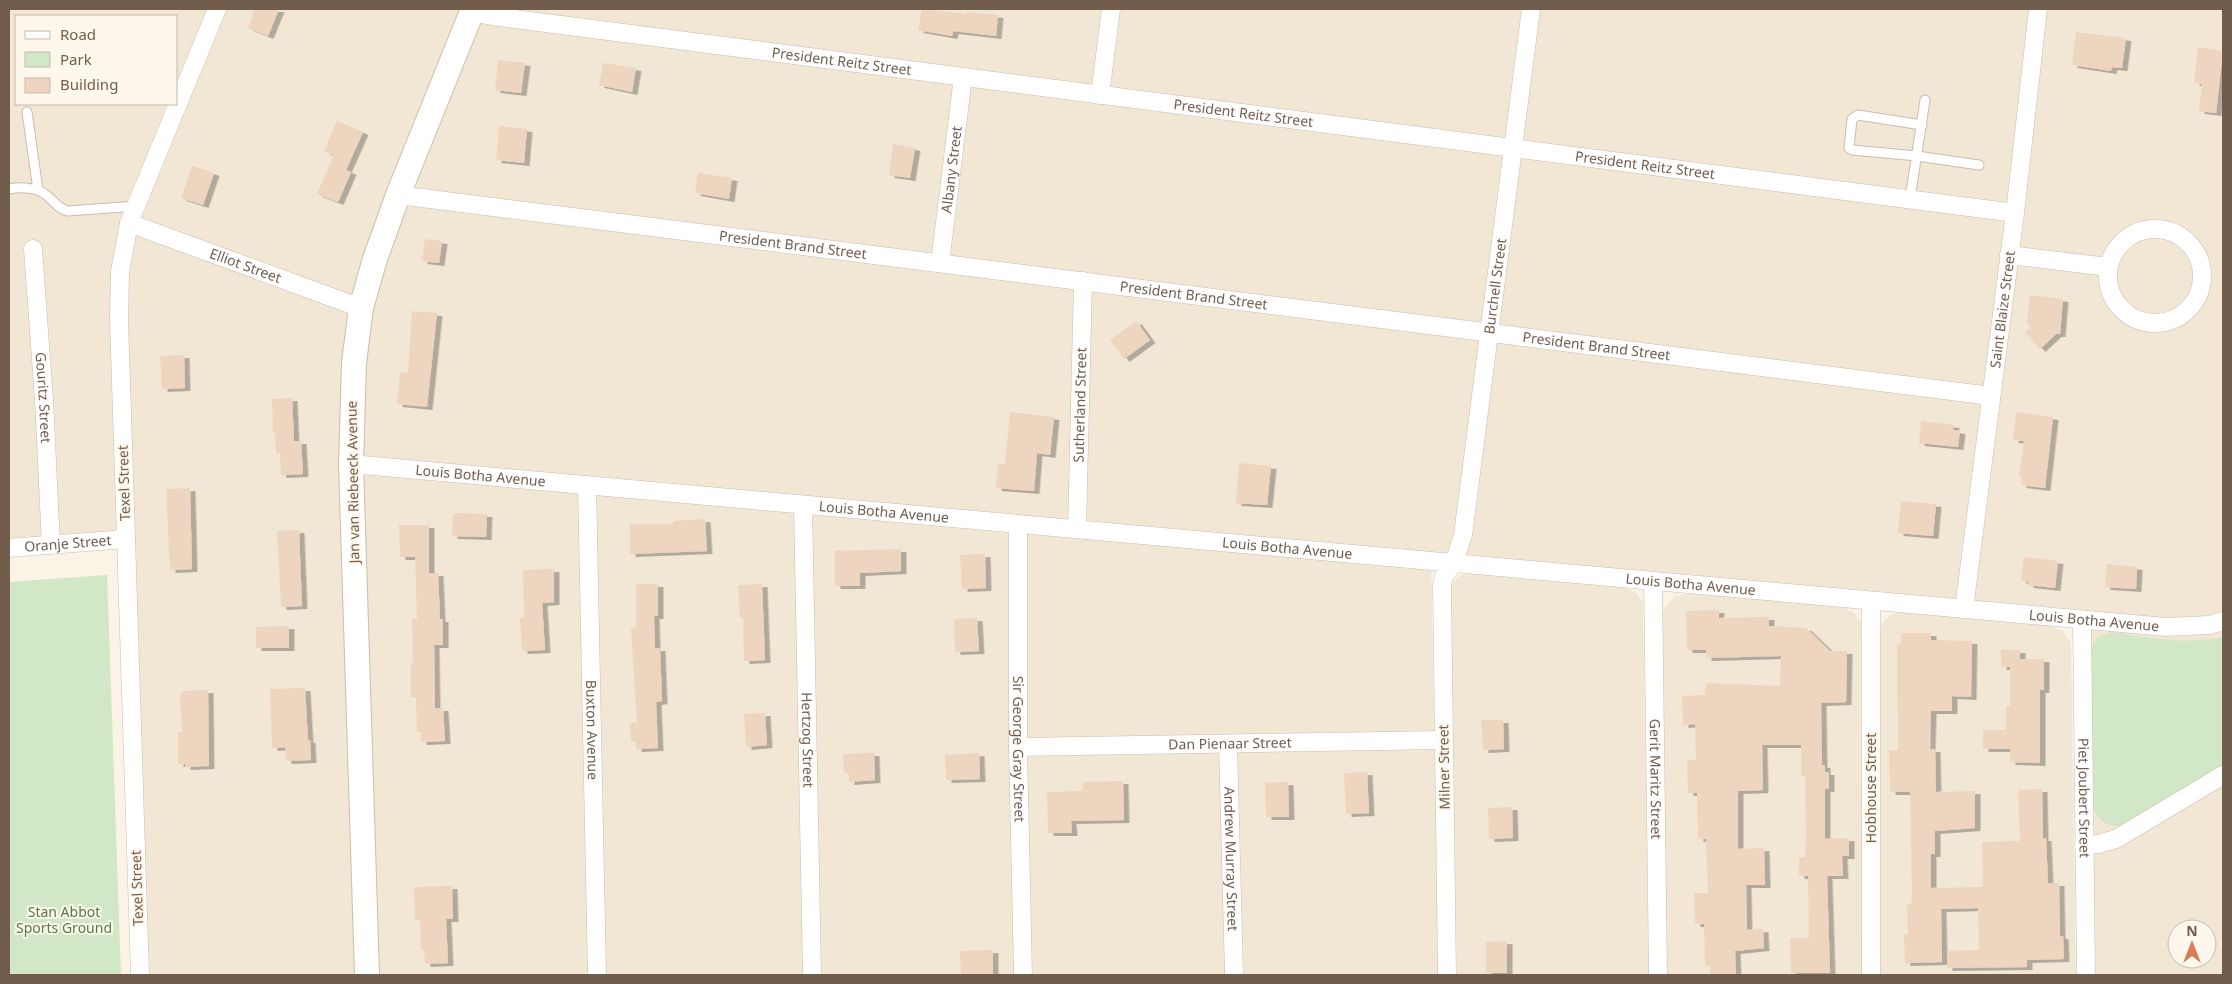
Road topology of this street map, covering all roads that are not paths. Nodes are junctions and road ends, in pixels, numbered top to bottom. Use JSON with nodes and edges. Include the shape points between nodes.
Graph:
{"nodes":[{"id":1,"x":217,"y":9,"type":"edge"},
{"id":2,"x":1111,"y":9,"type":"edge"},
{"id":3,"x":1530,"y":9,"type":"edge"},
{"id":4,"x":2038,"y":9,"type":"edge"},
{"id":5,"x":472,"y":10,"type":"edge"},
{"id":6,"x":963,"y":77,"type":"junction"},
{"id":7,"x":1100,"y":95,"type":"junction"},
{"id":8,"x":1925,"y":100,"type":"dead end"},
{"id":9,"x":178,"y":104,"type":"edge"},
{"id":10,"x":178,"y":105,"type":"edge"},
{"id":11,"x":27,"y":112,"type":"dead end"},
{"id":12,"x":1922,"y":125,"type":"junction"},
{"id":13,"x":1514,"y":148,"type":"junction"},
{"id":14,"x":1917,"y":156,"type":"junction"},
{"id":15,"x":1979,"y":165,"type":"dead end"},
{"id":16,"x":9,"y":189,"type":"edge"},
{"id":17,"x":38,"y":190,"type":"junction"},
{"id":18,"x":398,"y":195,"type":"junction"},
{"id":19,"x":1910,"y":199,"type":"junction"},
{"id":20,"x":136,"y":206,"type":"junction"},
{"id":21,"x":2015,"y":213,"type":"junction"},
{"id":22,"x":129,"y":223,"type":"junction"},
{"id":23,"x":33,"y":249,"type":"dead end"},
{"id":24,"x":2009,"y":255,"type":"junction"},
{"id":25,"x":940,"y":263,"type":"junction"},
{"id":26,"x":2108,"y":267,"type":"junction"},
{"id":27,"x":1083,"y":282,"type":"junction"},
{"id":28,"x":362,"y":308,"type":"junction"},
{"id":29,"x":1490,"y":333,"type":"junction"},
{"id":30,"x":1991,"y":396,"type":"junction"},
{"id":31,"x":351,"y":464,"type":"junction"},
{"id":32,"x":587,"y":485,"type":"junction"},
{"id":33,"x":803,"y":504,"type":"junction"},
{"id":34,"x":1018,"y":524,"type":"junction"},
{"id":35,"x":1076,"y":529,"type":"junction"},
{"id":36,"x":126,"y":539,"type":"junction"},
{"id":37,"x":51,"y":545,"type":"junction"},
{"id":38,"x":9,"y":548,"type":"edge"},
{"id":39,"x":1454,"y":563,"type":"junction"},
{"id":40,"x":1653,"y":581,"type":"junction"},
{"id":41,"x":1871,"y":601,"type":"junction"},
{"id":42,"x":1964,"y":609,"type":"junction"},
{"id":43,"x":2082,"y":620,"type":"junction"},
{"id":44,"x":2223,"y":621,"type":"edge"},
{"id":45,"x":1443,"y":740,"type":"junction"},
{"id":46,"x":1228,"y":744,"type":"junction"},
{"id":47,"x":1018,"y":747,"type":"junction"},
{"id":48,"x":2223,"y":775,"type":"edge"},
{"id":49,"x":2084,"y":845,"type":"junction"},
{"id":50,"x":140,"y":975,"type":"edge"},
{"id":51,"x":367,"y":975,"type":"edge"},
{"id":52,"x":598,"y":975,"type":"edge"},
{"id":53,"x":812,"y":975,"type":"edge"},
{"id":54,"x":1022,"y":975,"type":"edge"},
{"id":55,"x":1234,"y":975,"type":"edge"},
{"id":56,"x":1447,"y":975,"type":"edge"},
{"id":57,"x":1658,"y":975,"type":"edge"},
{"id":58,"x":1871,"y":975,"type":"edge"},
{"id":59,"x":2086,"y":975,"type":"edge"}],
"edges":[{"from":1,"to":9,"type":"street","name":"Texel Street"},
{"from":2,"to":7,"type":"street"},
{"from":3,"to":13,"type":"street","name":"Burchell Street"},
{"from":4,"to":21,"type":"street","name":"Saint Blaize Street"},
{"from":5,"to":6,"type":"street","name":"President Reitz Street","via":[[492,16]]},
{"from":5,"to":18,"type":"street","name":"Jan van Riebeeck Avenue"},
{"from":6,"to":7,"type":"street","name":"President Reitz Street"},
{"from":6,"to":25,"type":"street","name":"Albany Street"},
{"from":7,"to":13,"type":"street","name":"President Reitz Street"},
{"from":8,"to":12,"type":"lane"},
{"from":10,"to":20,"type":"street","name":"Texel Street"},
{"from":11,"to":17,"type":"lane"},
{"from":12,"to":14,"type":"lane"},
{"from":12,"to":14,"type":"lane","via":[[1858,115],[1852,119],[1848,144],[1852,150]]},
{"from":13,"to":19,"type":"street","name":"President Reitz Street"},
{"from":13,"to":29,"type":"street","name":"Burchell Street"},
{"from":14,"to":15,"type":"lane"},
{"from":14,"to":19,"type":"lane"},
{"from":16,"to":17,"type":"lane"},
{"from":17,"to":20,"type":"lane","via":[[62,210],[68,211]]},
{"from":18,"to":25,"type":"street","name":"President Brand Street"},
{"from":18,"to":28,"type":"street","name":"Jan van Riebeeck Avenue"},
{"from":19,"to":21,"type":"street","name":"President Reitz Street"},
{"from":20,"to":22,"type":"street","name":"Texel Street"},
{"from":21,"to":24,"type":"street","name":"Saint Blaize Street"},
{"from":22,"to":28,"type":"street","name":"Elliot Street"},
{"from":22,"to":36,"type":"street","name":"Texel Street","via":[[120,272],[119,313]]},
{"from":23,"to":37,"type":"street","name":"Gouritz Street"},
{"from":24,"to":26,"type":"street"},
{"from":24,"to":30,"type":"street","name":"Saint Blaize Street"},
{"from":25,"to":27,"type":"street","name":"President Brand Street"},
{"from":26,"to":26,"type":"street","via":[[2120,243],[2131,235],[2143,230],[2170,231],[2192,246],[2199,258],[2202,284],[2197,297],[2184,312],[2167,321],[2153,323],[2128,315],[2118,305],[2111,294]]},
{"from":27,"to":29,"type":"street","name":"President Brand Street"},
{"from":27,"to":35,"type":"street","name":"Sutherland Street"},
{"from":28,"to":31,"type":"street","name":"Jan van Riebeeck Avenue","via":[[351,402]]},
{"from":29,"to":30,"type":"street","name":"President Brand Street"},
{"from":29,"to":39,"type":"street","name":"Burchell Street","via":[[1463,535]]},
{"from":30,"to":42,"type":"street","name":"Saint Blaize Street"},
{"from":31,"to":32,"type":"street","name":"Louis Botha Avenue"},
{"from":31,"to":51,"type":"street","name":"Jan van Riebeeck Avenue"},
{"from":32,"to":33,"type":"street","name":"Louis Botha Avenue"},
{"from":32,"to":52,"type":"street","name":"Buxton Avenue"},
{"from":33,"to":34,"type":"street","name":"Louis Botha Avenue"},
{"from":33,"to":53,"type":"street","name":"Hertzog Street"},
{"from":34,"to":35,"type":"street","name":"Louis Botha Avenue"},
{"from":34,"to":47,"type":"street","name":"Sir George Gray Street"},
{"from":35,"to":39,"type":"street","name":"Louis Botha Avenue"},
{"from":36,"to":37,"type":"street","name":"Oranje Street"},
{"from":36,"to":50,"type":"street","name":"Texel Street"},
{"from":37,"to":38,"type":"street","name":"Oranje Street"},
{"from":39,"to":40,"type":"street","name":"Louis Botha Avenue"},
{"from":39,"to":45,"type":"street","name":"Milner Street","via":[[1444,576],[1442,585]]},
{"from":40,"to":41,"type":"street","name":"Louis Botha Avenue"},
{"from":40,"to":57,"type":"street","name":"Gerit Maritz Street"},
{"from":41,"to":42,"type":"street","name":"Louis Botha Avenue"},
{"from":41,"to":58,"type":"street","name":"Hobhouse Street"},
{"from":42,"to":43,"type":"street","name":"Louis Botha Avenue"},
{"from":43,"to":44,"type":"street","name":"Louis Botha Avenue","via":[[2166,627],[2209,625]]},
{"from":43,"to":49,"type":"street","name":"Piet Joubert Street"},
{"from":45,"to":46,"type":"street","name":"Dan Pienaar Street"},
{"from":45,"to":56,"type":"street","name":"Milner Street"},
{"from":46,"to":47,"type":"street","name":"Dan Pienaar Street"},
{"from":46,"to":55,"type":"street","name":"Andrew Murray Street"},
{"from":47,"to":54,"type":"street","name":"Sir George Gray Street"},
{"from":48,"to":49,"type":"street","via":[[2116,839]]},
{"from":49,"to":59,"type":"street","name":"Piet Joubert Street"}]}
